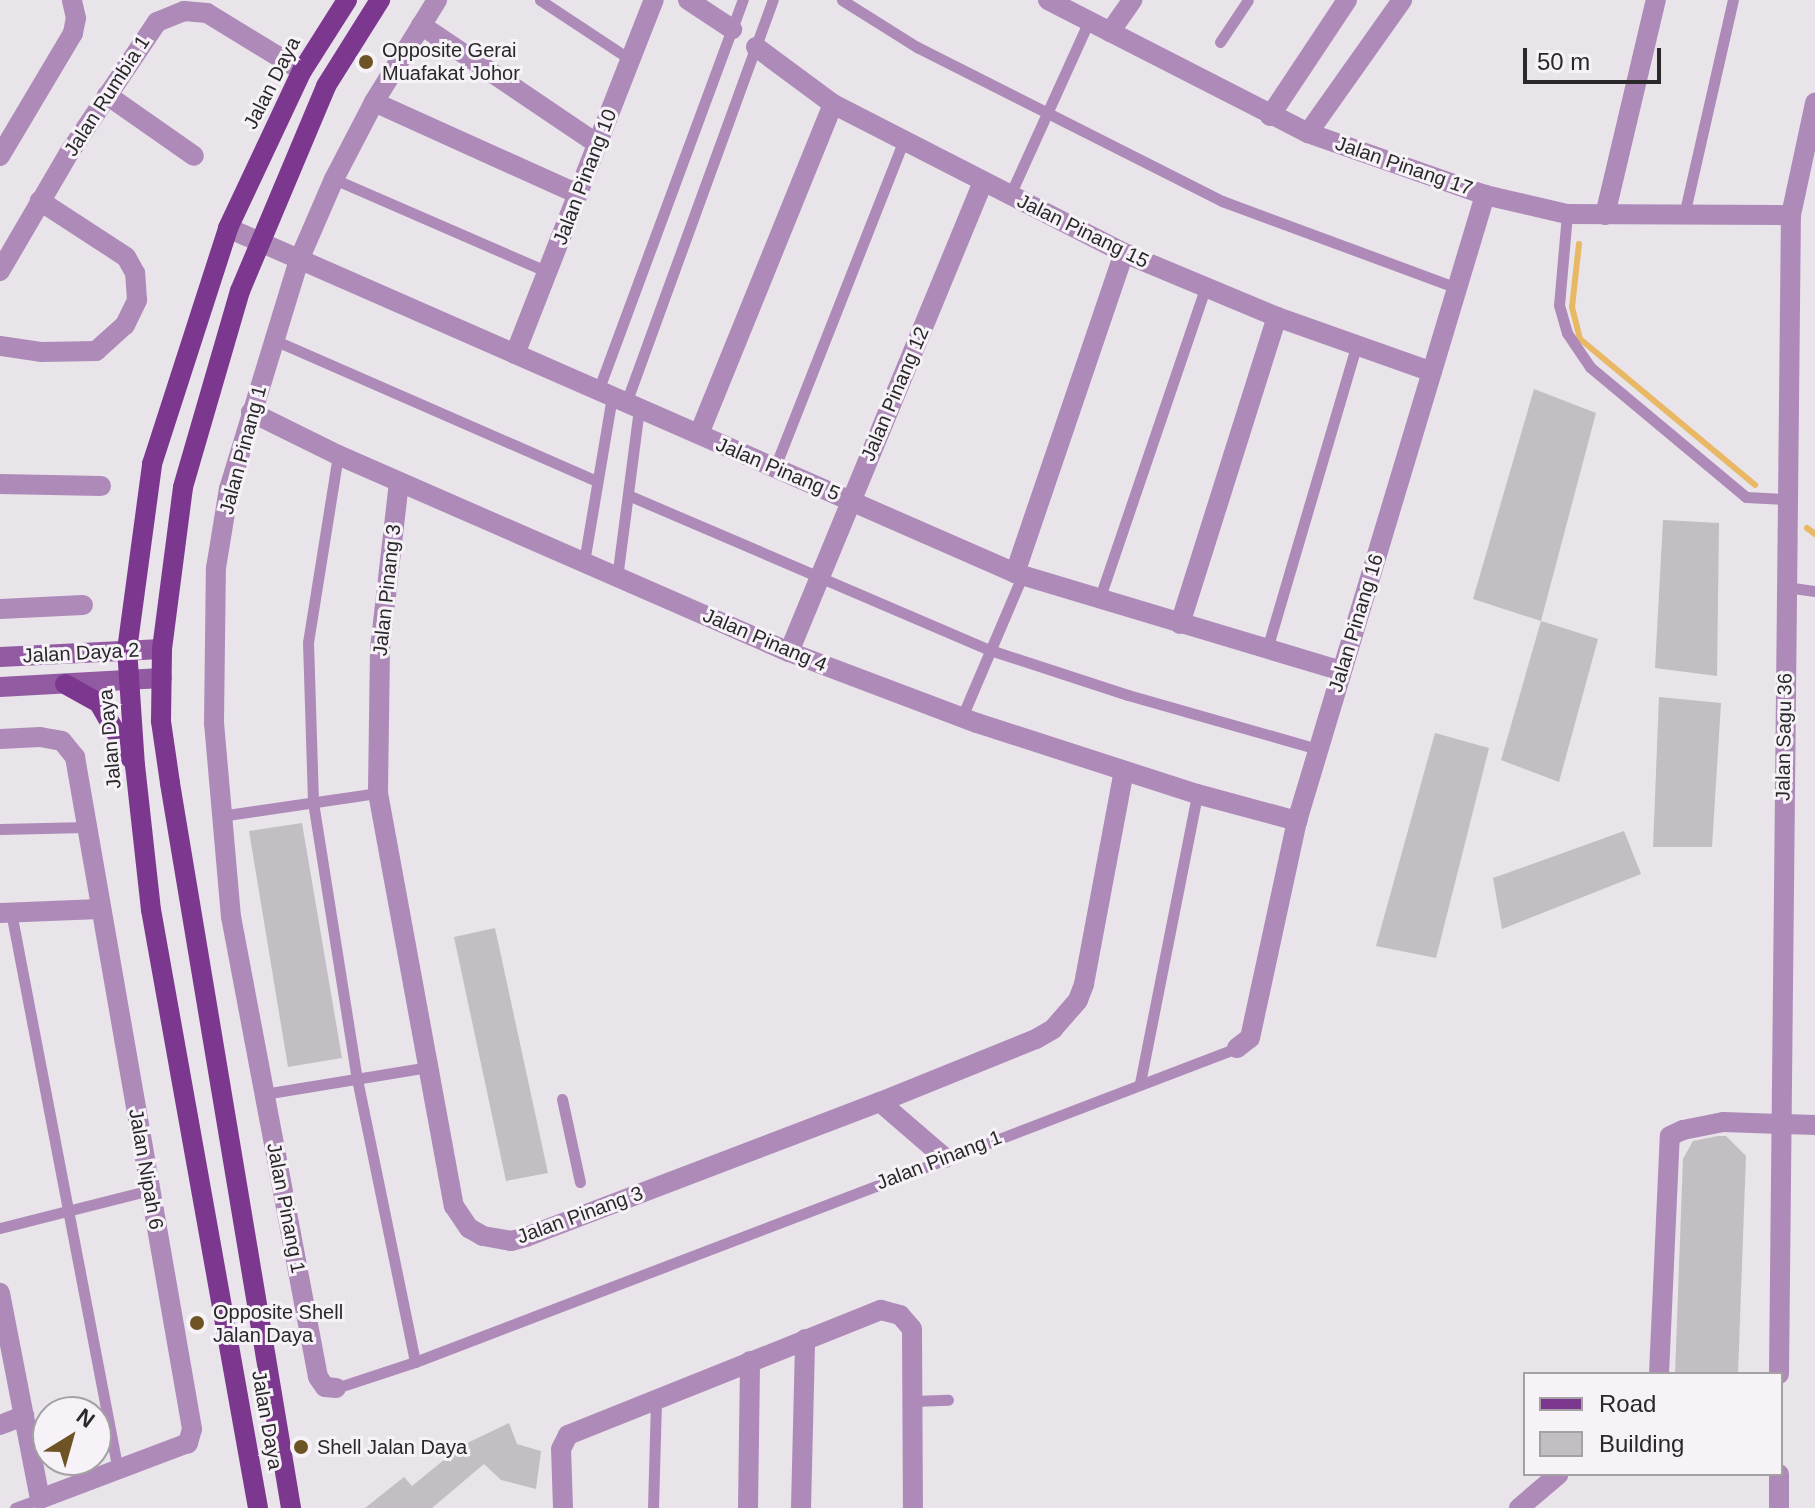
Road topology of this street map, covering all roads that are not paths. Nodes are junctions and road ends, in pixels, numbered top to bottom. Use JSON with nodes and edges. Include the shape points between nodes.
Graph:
{"nodes":[{"id":1,"x":72,"y":0,"type":"edge"},
{"id":2,"x":347,"y":0,"type":"edge"},
{"id":3,"x":380,"y":0,"type":"edge"},
{"id":4,"x":437,"y":0,"type":"edge"},
{"id":5,"x":540,"y":0,"type":"edge"},
{"id":6,"x":654,"y":0,"type":"edge"},
{"id":7,"x":688,"y":0,"type":"edge"},
{"id":8,"x":743,"y":0,"type":"edge"},
{"id":9,"x":773,"y":0,"type":"edge"},
{"id":10,"x":842,"y":0,"type":"edge"},
{"id":11,"x":1048,"y":0,"type":"edge"},
{"id":12,"x":1132,"y":0,"type":"edge"},
{"id":13,"x":1248,"y":0,"type":"edge"},
{"id":14,"x":1347,"y":0,"type":"edge"},
{"id":15,"x":1402,"y":0,"type":"edge"},
{"id":16,"x":1656,"y":0,"type":"edge"},
{"id":17,"x":1733,"y":0,"type":"edge"},
{"id":18,"x":1089,"y":21,"type":"junction"},
{"id":19,"x":421,"y":25,"type":"junction"},
{"id":20,"x":732,"y":29,"type":"junction"},
{"id":21,"x":1110,"y":32,"type":"junction"},
{"id":22,"x":1220,"y":42,"type":"dead end"},
{"id":23,"x":756,"y":47,"type":"junction"},
{"id":24,"x":631,"y":60,"type":"junction"},
{"id":25,"x":302,"y":71,"type":"junction"},
{"id":26,"x":107,"y":95,"type":"junction"},
{"id":27,"x":374,"y":102,"type":"junction"},
{"id":28,"x":1815,"y":103,"type":"edge"},
{"id":29,"x":833,"y":104,"type":"junction"},
{"id":30,"x":1047,"y":113,"type":"junction"},
{"id":31,"x":1270,"y":116,"type":"junction"},
{"id":32,"x":1308,"y":133,"type":"junction"},
{"id":33,"x":904,"y":140,"type":"junction"},
{"id":34,"x":596,"y":143,"type":"junction"},
{"id":35,"x":0,"y":156,"type":"edge"},
{"id":36,"x":194,"y":156,"type":"dead end"},
{"id":37,"x":334,"y":179,"type":"junction"},
{"id":38,"x":983,"y":182,"type":"junction"},
{"id":39,"x":578,"y":194,"type":"junction"},
{"id":40,"x":1010,"y":195,"type":"junction"},
{"id":41,"x":1485,"y":195,"type":"junction"},
{"id":42,"x":40,"y":201,"type":"junction"},
{"id":43,"x":1567,"y":214,"type":"junction"},
{"id":44,"x":1605,"y":215,"type":"junction"},
{"id":45,"x":1684,"y":215,"type":"junction"},
{"id":46,"x":1791,"y":215,"type":"junction"},
{"id":47,"x":228,"y":228,"type":"junction"},
{"id":48,"x":259,"y":242,"type":"junction"},
{"id":49,"x":1124,"y":253,"type":"junction"},
{"id":50,"x":299,"y":260,"type":"junction"},
{"id":51,"x":0,"y":271,"type":"edge"},
{"id":52,"x":548,"y":272,"type":"junction"},
{"id":53,"x":1457,"y":288,"type":"junction"},
{"id":54,"x":1205,"y":289,"type":"junction"},
{"id":55,"x":1277,"y":317,"type":"junction"},
{"id":56,"x":274,"y":340,"type":"junction"},
{"id":57,"x":1357,"y":344,"type":"junction"},
{"id":58,"x":0,"y":346,"type":"edge"},
{"id":59,"x":515,"y":354,"type":"junction"},
{"id":60,"x":1432,"y":372,"type":"junction"},
{"id":61,"x":619,"y":400,"type":"junction"},
{"id":62,"x":251,"y":412,"type":"junction"},
{"id":63,"x":699,"y":434,"type":"junction"},
{"id":64,"x":338,"y":455,"type":"junction"},
{"id":65,"x":775,"y":467,"type":"junction"},
{"id":66,"x":597,"y":481,"type":"junction"},
{"id":67,"x":399,"y":482,"type":"junction"},
{"id":68,"x":0,"y":484,"type":"edge"},
{"id":69,"x":101,"y":486,"type":"dead end"},
{"id":70,"x":628,"y":495,"type":"junction"},
{"id":71,"x":1787,"y":499,"type":"junction"},
{"id":72,"x":850,"y":500,"type":"junction"},
{"id":73,"x":584,"y":562,"type":"junction"},
{"id":74,"x":1019,"y":574,"type":"junction"},
{"id":75,"x":617,"y":578,"type":"junction"},
{"id":76,"x":819,"y":578,"type":"junction"},
{"id":77,"x":1786,"y":587,"type":"junction"},
{"id":78,"x":1815,"y":591,"type":"edge"},
{"id":79,"x":1099,"y":600,"type":"junction"},
{"id":80,"x":83,"y":605,"type":"dead end"},
{"id":81,"x":0,"y":609,"type":"edge"},
{"id":82,"x":1180,"y":624,"type":"junction"},
{"id":83,"x":162,"y":649,"type":"junction"},
{"id":84,"x":1267,"y":649,"type":"junction"},
{"id":85,"x":127,"y":650,"type":"junction"},
{"id":86,"x":990,"y":650,"type":"junction"},
{"id":87,"x":789,"y":652,"type":"junction"},
{"id":88,"x":0,"y":657,"type":"edge"},
{"id":89,"x":1342,"y":671,"type":"junction"},
{"id":90,"x":162,"y":678,"type":"junction"},
{"id":91,"x":129,"y":680,"type":"junction"},
{"id":92,"x":65,"y":684,"type":"junction"},
{"id":93,"x":0,"y":687,"type":"edge"},
{"id":94,"x":962,"y":717,"type":"junction"},
{"id":95,"x":0,"y":739,"type":"edge"},
{"id":96,"x":1318,"y":749,"type":"junction"},
{"id":97,"x":135,"y":766,"type":"junction"},
{"id":98,"x":1124,"y":771,"type":"junction"},
{"id":99,"x":378,"y":793,"type":"junction"},
{"id":100,"x":1197,"y":794,"type":"junction"},
{"id":101,"x":313,"y":802,"type":"junction"},
{"id":102,"x":219,"y":816,"type":"junction"},
{"id":103,"x":1297,"y":821,"type":"junction"},
{"id":104,"x":87,"y":827,"type":"junction"},
{"id":105,"x":0,"y":829,"type":"edge"},
{"id":106,"x":100,"y":909,"type":"junction"},
{"id":107,"x":6,"y":912,"type":"edge"},
{"id":108,"x":1237,"y":1048,"type":"joint"},
{"id":109,"x":428,"y":1067,"type":"junction"},
{"id":110,"x":357,"y":1079,"type":"junction"},
{"id":111,"x":1140,"y":1083,"type":"junction"},
{"id":112,"x":264,"y":1094,"type":"junction"},
{"id":113,"x":562,"y":1099,"type":"dead end"},
{"id":114,"x":880,"y":1102,"type":"junction"},
{"id":115,"x":1779,"y":1124,"type":"junction"},
{"id":116,"x":1815,"y":1125,"type":"edge"},
{"id":117,"x":945,"y":1158,"type":"junction"},
{"id":118,"x":580,"y":1182,"type":"dead end"},
{"id":119,"x":150,"y":1190,"type":"junction"},
{"id":120,"x":70,"y":1210,"type":"junction"},
{"id":121,"x":0,"y":1228,"type":"edge"},
{"id":122,"x":0,"y":1293,"type":"edge"},
{"id":123,"x":805,"y":1339,"type":"junction"},
{"id":124,"x":750,"y":1361,"type":"junction"},
{"id":125,"x":415,"y":1362,"type":"junction"},
{"id":126,"x":1659,"y":1372,"type":"edge"},
{"id":127,"x":1779,"y":1372,"type":"edge"},
{"id":128,"x":336,"y":1388,"type":"joint"},
{"id":129,"x":656,"y":1399,"type":"junction"},
{"id":130,"x":948,"y":1400,"type":"dead end"},
{"id":131,"x":913,"y":1401,"type":"junction"},
{"id":132,"x":24,"y":1416,"type":"junction"},
{"id":133,"x":0,"y":1425,"type":"edge"},
{"id":134,"x":118,"y":1471,"type":"junction"},
{"id":135,"x":1557,"y":1476,"type":"edge"},
{"id":136,"x":1779,"y":1476,"type":"edge"},
{"id":137,"x":40,"y":1499,"type":"junction"},
{"id":138,"x":257,"y":1506,"type":"edge"},
{"id":139,"x":15,"y":1508,"type":"edge"},
{"id":140,"x":291,"y":1508,"type":"edge"},
{"id":141,"x":563,"y":1508,"type":"edge"},
{"id":142,"x":653,"y":1508,"type":"edge"},
{"id":143,"x":748,"y":1508,"type":"edge"},
{"id":144,"x":801,"y":1508,"type":"edge"},
{"id":145,"x":913,"y":1508,"type":"edge"},
{"id":146,"x":1519,"y":1508,"type":"edge"},
{"id":147,"x":1779,"y":1508,"type":"edge"}],
"edges":[{"from":1,"to":35,"type":"street","via":[[73,33]]},
{"from":2,"to":25,"type":"main road","name":"Jalan Daya"},
{"from":3,"to":48,"type":"main road","name":"Jalan Daya","via":[[326,86]]},
{"from":4,"to":19,"type":"street","name":"Jalan Pinang 1"},
{"from":5,"to":24,"type":"lane"},
{"from":6,"to":24,"type":"street","name":"Jalan Pinang 10"},
{"from":7,"to":20,"type":"street"},
{"from":8,"to":20,"type":"lane"},
{"from":9,"to":23,"type":"lane"},
{"from":10,"to":30,"type":"lane","via":[[917,47]]},
{"from":11,"to":18,"type":"street","name":"Jalan Pinang 17"},
{"from":12,"to":21,"type":"street"},
{"from":13,"to":22,"type":"lane"},
{"from":14,"to":31,"type":"street"},
{"from":15,"to":32,"type":"street"},
{"from":16,"to":44,"type":"street"},
{"from":17,"to":45,"type":"lane"},
{"from":18,"to":21,"type":"street","name":"Jalan Pinang 17"},
{"from":18,"to":30,"type":"lane"},
{"from":19,"to":27,"type":"street","name":"Jalan Pinang 1"},
{"from":19,"to":34,"type":"street"},
{"from":20,"to":61,"type":"lane"},
{"from":21,"to":31,"type":"street","name":"Jalan Pinang 17"},
{"from":23,"to":29,"type":"street","name":"Jalan Pinang 15"},
{"from":23,"to":61,"type":"lane"},
{"from":24,"to":34,"type":"street","name":"Jalan Pinang 10"},
{"from":25,"to":26,"type":"street","name":"Jalan Rumbia 1","via":[[217,16],[184,11],[150,29]]},
{"from":25,"to":47,"type":"main road","name":"Jalan Daya"},
{"from":26,"to":36,"type":"street"},
{"from":26,"to":42,"type":"street","name":"Jalan Rumbia 1"},
{"from":27,"to":37,"type":"street","name":"Jalan Pinang 1"},
{"from":27,"to":39,"type":"street"},
{"from":28,"to":46,"type":"street","name":"Jalan Sagu 36"},
{"from":29,"to":33,"type":"street","name":"Jalan Pinang 15"},
{"from":29,"to":63,"type":"street"},
{"from":30,"to":40,"type":"lane"},
{"from":30,"to":53,"type":"lane","via":[[1222,201]]},
{"from":31,"to":32,"type":"street","name":"Jalan Pinang 17"},
{"from":32,"to":41,"type":"street","name":"Jalan Pinang 17"},
{"from":33,"to":38,"type":"street","name":"Jalan Pinang 15"},
{"from":33,"to":65,"type":"lane"},
{"from":34,"to":39,"type":"street","name":"Jalan Pinang 10"},
{"from":37,"to":50,"type":"street","name":"Jalan Pinang 1"},
{"from":37,"to":52,"type":"lane"},
{"from":38,"to":40,"type":"street","name":"Jalan Pinang 15"},
{"from":38,"to":72,"type":"street","name":"Jalan Pinang 12"},
{"from":39,"to":52,"type":"street","name":"Jalan Pinang 10"},
{"from":40,"to":49,"type":"street","name":"Jalan Pinang 15"},
{"from":41,"to":43,"type":"street","name":"Jalan Pinang 17"},
{"from":41,"to":53,"type":"street","name":"Jalan Pinang 16"},
{"from":42,"to":51,"type":"street","name":"Jalan Rumbia 1"},
{"from":42,"to":58,"type":"street","via":[[126,257],[135,273],[137,300],[125,325],[96,351]]},
{"from":43,"to":44,"type":"street","name":"Jalan Pinang 17"},
{"from":43,"to":71,"type":"lane","via":[[1559,305],[1567,333],[1590,367],[1746,497]]},
{"from":44,"to":45,"type":"street","name":"Jalan Pinang 17"},
{"from":45,"to":46,"type":"street","name":"Jalan Pinang 17"},
{"from":46,"to":71,"type":"street","name":"Jalan Sagu 36"},
{"from":47,"to":48,"type":"street","name":"Jalan Pinang 5"},
{"from":47,"to":85,"type":"main road","name":"Jalan Daya","via":[[152,464]]},
{"from":48,"to":50,"type":"street","name":"Jalan Pinang 5"},
{"from":48,"to":83,"type":"main road","name":"Jalan Daya","via":[[183,487]]},
{"from":49,"to":54,"type":"street","name":"Jalan Pinang 15"},
{"from":49,"to":74,"type":"street"},
{"from":50,"to":56,"type":"street","name":"Jalan Pinang 1"},
{"from":50,"to":59,"type":"street","name":"Jalan Pinang 5"},
{"from":52,"to":59,"type":"street","name":"Jalan Pinang 10"},
{"from":53,"to":60,"type":"street","name":"Jalan Pinang 16"},
{"from":54,"to":55,"type":"street","name":"Jalan Pinang 15"},
{"from":54,"to":79,"type":"lane"},
{"from":55,"to":57,"type":"street","name":"Jalan Pinang 15"},
{"from":55,"to":82,"type":"street"},
{"from":56,"to":62,"type":"street","name":"Jalan Pinang 1"},
{"from":56,"to":66,"type":"lane"},
{"from":57,"to":60,"type":"street","name":"Jalan Pinang 15"},
{"from":57,"to":84,"type":"lane"},
{"from":59,"to":61,"type":"street","name":"Jalan Pinang 5"},
{"from":60,"to":89,"type":"street","name":"Jalan Pinang 16"},
{"from":61,"to":63,"type":"street","name":"Jalan Pinang 5"},
{"from":61,"to":66,"type":"lane"},
{"from":61,"to":70,"type":"lane"},
{"from":62,"to":64,"type":"street","name":"Jalan Pinang 4"},
{"from":62,"to":102,"type":"street","name":"Jalan Pinang 1","via":[[229,489],[216,568]]},
{"from":63,"to":65,"type":"street","name":"Jalan Pinang 5"},
{"from":64,"to":67,"type":"street","name":"Jalan Pinang 4"},
{"from":64,"to":101,"type":"lane","via":[[308,642]]},
{"from":65,"to":72,"type":"street","name":"Jalan Pinang 5"},
{"from":66,"to":73,"type":"lane"},
{"from":67,"to":73,"type":"street","name":"Jalan Pinang 4"},
{"from":67,"to":99,"type":"street","name":"Jalan Pinang 3","via":[[380,648]]},
{"from":68,"to":69,"type":"street"},
{"from":70,"to":75,"type":"lane"},
{"from":70,"to":76,"type":"lane"},
{"from":71,"to":77,"type":"street","name":"Jalan Sagu 36"},
{"from":72,"to":74,"type":"street","name":"Jalan Pinang 5"},
{"from":72,"to":76,"type":"street","name":"Jalan Pinang 12"},
{"from":73,"to":75,"type":"street","name":"Jalan Pinang 4"},
{"from":74,"to":79,"type":"street","name":"Jalan Pinang 5"},
{"from":74,"to":86,"type":"lane"},
{"from":75,"to":87,"type":"street","name":"Jalan Pinang 4"},
{"from":76,"to":86,"type":"lane"},
{"from":76,"to":87,"type":"street","name":"Jalan Pinang 12"},
{"from":77,"to":78,"type":"lane"},
{"from":77,"to":115,"type":"street","name":"Jalan Sagu 36"},
{"from":79,"to":82,"type":"street","name":"Jalan Pinang 5"},
{"from":80,"to":81,"type":"street"},
{"from":82,"to":84,"type":"street","name":"Jalan Pinang 5"},
{"from":83,"to":85,"type":"main road","name":"Jalan Daya 2"},
{"from":83,"to":90,"type":"main road","name":"Jalan Daya"},
{"from":84,"to":89,"type":"street","name":"Jalan Pinang 5"},
{"from":85,"to":88,"type":"main road","name":"Jalan Daya 2"},
{"from":85,"to":91,"type":"main road","name":"Jalan Daya"},
{"from":86,"to":94,"type":"lane"},
{"from":86,"to":96,"type":"lane"},
{"from":87,"to":94,"type":"street","name":"Jalan Pinang 4"},
{"from":89,"to":96,"type":"street","name":"Jalan Pinang 16"},
{"from":90,"to":91,"type":"main road","name":"Jalan Daya 2"},
{"from":90,"to":140,"type":"main road","name":"Jalan Daya","via":[[161,721],[170,783]]},
{"from":91,"to":92,"type":"main road","name":"Jalan Daya 2"},
{"from":91,"to":97,"type":"main road","name":"Jalan Daya"},
{"from":92,"to":93,"type":"main road","name":"Jalan Daya 2"},
{"from":92,"to":97,"type":"main road","via":[[99,703]]},
{"from":94,"to":98,"type":"street","name":"Jalan Pinang 4"},
{"from":95,"to":104,"type":"street","name":"Jalan Nipah 6","via":[[62,741],[75,757]]},
{"from":96,"to":103,"type":"street","name":"Jalan Pinang 16"},
{"from":97,"to":138,"type":"main road","name":"Jalan Daya","via":[[151,910]]},
{"from":98,"to":100,"type":"street","name":"Jalan Pinang 4"},
{"from":98,"to":114,"type":"street","name":"Jalan Pinang 3","via":[[1084,984],[1073,1007],[1036,1039]]},
{"from":99,"to":101,"type":"lane"},
{"from":99,"to":109,"type":"street","name":"Jalan Pinang 3"},
{"from":100,"to":103,"type":"street","name":"Jalan Pinang 4"},
{"from":100,"to":111,"type":"lane"},
{"from":101,"to":102,"type":"lane"},
{"from":101,"to":110,"type":"lane"},
{"from":102,"to":112,"type":"street","name":"Jalan Pinang 1","via":[[231,917]]},
{"from":103,"to":108,"type":"street","name":"Jalan Pinang 16","via":[[1250,1038]]},
{"from":104,"to":105,"type":"lane"},
{"from":104,"to":106,"type":"street","name":"Jalan Nipah 6"},
{"from":106,"to":107,"type":"street"},
{"from":106,"to":119,"type":"street","name":"Jalan Nipah 6"},
{"from":107,"to":120,"type":"lane"},
{"from":108,"to":111,"type":"lane","name":"Jalan Pinang 1"},
{"from":109,"to":110,"type":"lane"},
{"from":109,"to":114,"type":"street","name":"Jalan Pinang 3","via":[[454,1206],[469,1228],[494,1240],[526,1237]]},
{"from":110,"to":112,"type":"lane"},
{"from":110,"to":125,"type":"lane"},
{"from":111,"to":117,"type":"lane","name":"Jalan Pinang 1"},
{"from":112,"to":128,"type":"street","name":"Jalan Pinang 1","via":[[318,1377],[325,1387]]},
{"from":113,"to":118,"type":"lane"},
{"from":114,"to":117,"type":"street"},
{"from":115,"to":116,"type":"street"},
{"from":115,"to":126,"type":"street","via":[[1723,1122],[1670,1136]]},
{"from":115,"to":127,"type":"street","name":"Jalan Sagu 36"},
{"from":117,"to":125,"type":"lane","name":"Jalan Pinang 1"},
{"from":119,"to":120,"type":"lane"},
{"from":119,"to":134,"type":"street","name":"Jalan Nipah 6","via":[[193,1434],[184,1445]]},
{"from":120,"to":121,"type":"lane"},
{"from":120,"to":134,"type":"lane"},
{"from":122,"to":132,"type":"street"},
{"from":123,"to":124,"type":"street"},
{"from":123,"to":131,"type":"street","via":[[881,1310],[900,1315],[912,1329]]},
{"from":123,"to":144,"type":"street"},
{"from":124,"to":129,"type":"street"},
{"from":124,"to":143,"type":"street"},
{"from":125,"to":128,"type":"lane","name":"Jalan Pinang 1"},
{"from":129,"to":141,"type":"street","via":[[564,1439]]},
{"from":129,"to":142,"type":"lane"},
{"from":130,"to":131,"type":"lane"},
{"from":131,"to":145,"type":"street"},
{"from":132,"to":133,"type":"street"},
{"from":132,"to":137,"type":"street"},
{"from":134,"to":137,"type":"street","name":"Jalan Nipah 6"},
{"from":135,"to":146,"type":"street"},
{"from":136,"to":147,"type":"street"},
{"from":137,"to":139,"type":"lane"}]}
